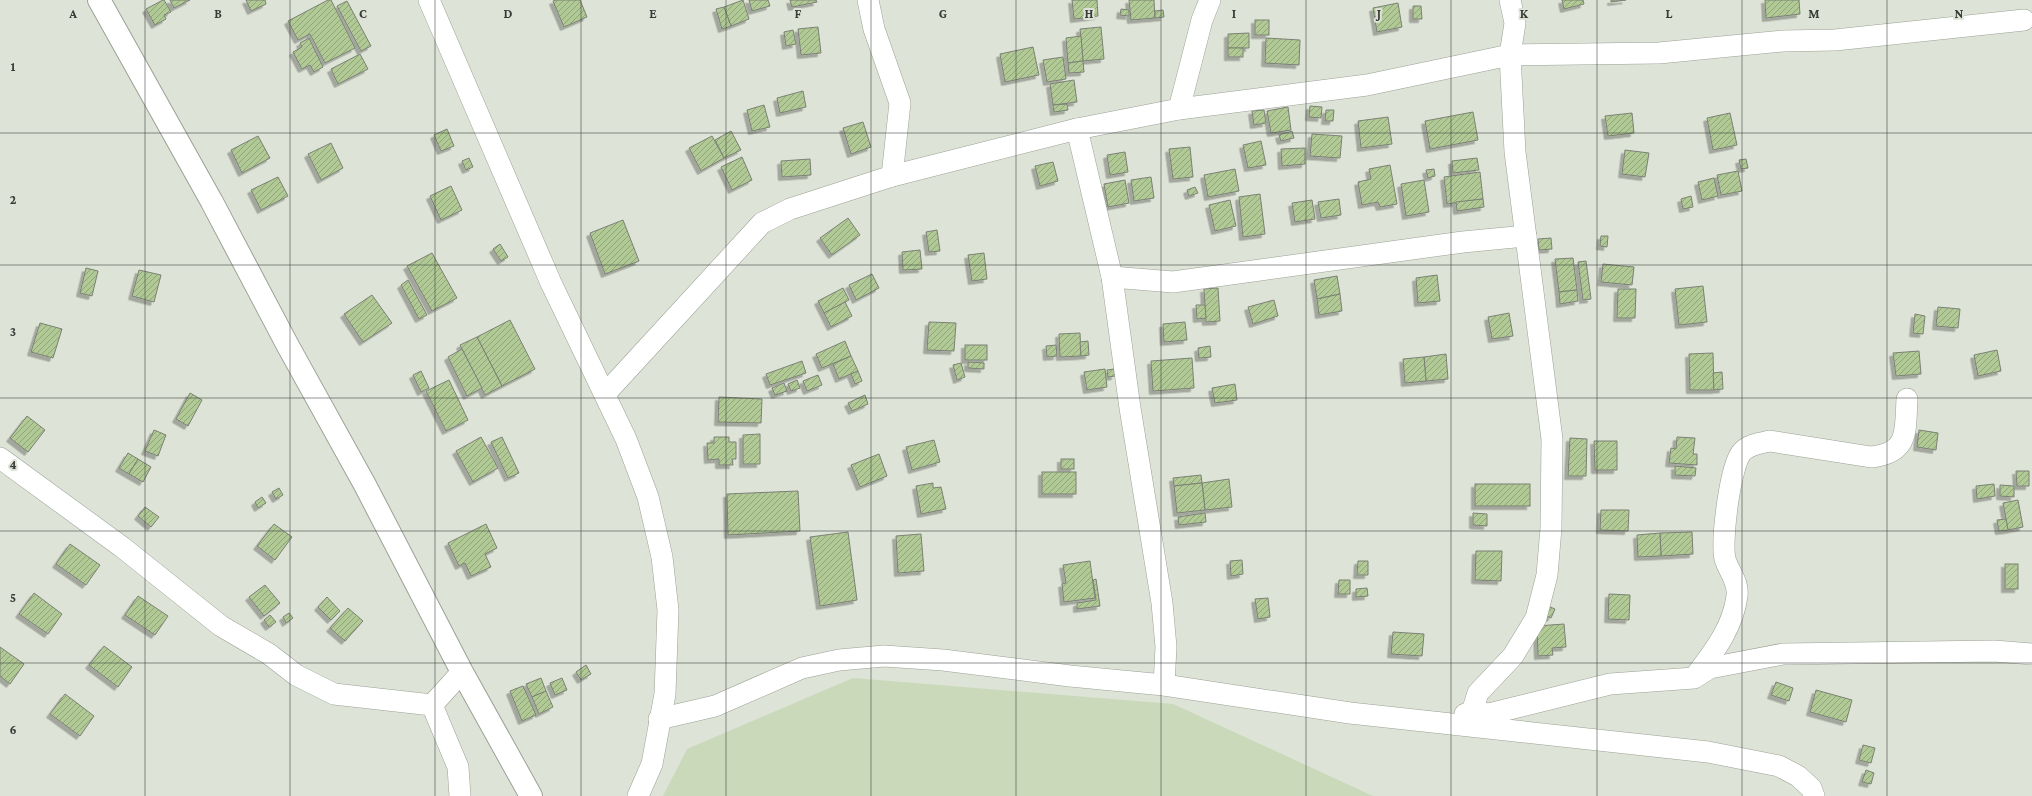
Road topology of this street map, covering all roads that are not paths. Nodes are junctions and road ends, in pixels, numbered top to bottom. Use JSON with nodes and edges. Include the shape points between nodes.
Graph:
{"nodes":[{"id":1,"x":99,"y":0,"type":"edge"},
{"id":2,"x":429,"y":0,"type":"edge"},
{"id":3,"x":868,"y":0,"type":"edge"},
{"id":4,"x":1210,"y":0,"type":"edge"},
{"id":5,"x":1510,"y":0,"type":"edge"},
{"id":6,"x":2024,"y":20,"type":"dead end"},
{"id":7,"x":1510,"y":55,"type":"junction"},
{"id":8,"x":1179,"y":109,"type":"junction"},
{"id":9,"x":1077,"y":129,"type":"junction"},
{"id":10,"x":892,"y":176,"type":"junction"},
{"id":11,"x":1526,"y":236,"type":"junction"},
{"id":12,"x":1112,"y":277,"type":"junction"},
{"id":13,"x":605,"y":394,"type":"junction"},
{"id":14,"x":1907,"y":399,"type":"dead end"},
{"id":15,"x":0,"y":458,"type":"edge"},
{"id":16,"x":2032,"y":654,"type":"edge"},
{"id":17,"x":462,"y":672,"type":"junction"},
{"id":18,"x":1694,"y":678,"type":"junction"},
{"id":19,"x":1164,"y":685,"type":"junction"},
{"id":20,"x":432,"y":705,"type":"junction"},
{"id":21,"x":1472,"y":712,"type":"junction"},
{"id":22,"x":659,"y":719,"type":"junction"},
{"id":23,"x":1438,"y":723,"type":"junction"},
{"id":24,"x":460,"y":796,"type":"edge"},
{"id":25,"x":531,"y":796,"type":"edge"},
{"id":26,"x":638,"y":796,"type":"edge"},
{"id":27,"x":1814,"y":796,"type":"edge"}],
"edges":[{"from":1,"to":17,"type":"highway","via":[[212,202]]},
{"from":2,"to":13,"type":"street","via":[[551,283]]},
{"from":3,"to":10,"type":"street","via":[[874,29],[900,103]]},
{"from":4,"to":8,"type":"street","via":[[1202,20]]},
{"from":5,"to":7,"type":"street","via":[[1515,23]]},
{"from":6,"to":7,"type":"street","via":[[1835,40],[1783,41],[1659,53]]},
{"from":7,"to":8,"type":"street","via":[[1367,86]]},
{"from":7,"to":11,"type":"street","via":[[1515,152]]},
{"from":8,"to":9,"type":"street"},
{"from":9,"to":10,"type":"street"},
{"from":9,"to":12,"type":"street"},
{"from":10,"to":13,"type":"street","via":[[790,209],[762,223]]},
{"from":11,"to":12,"type":"street","via":[[1463,242],[1173,282]]},
{"from":11,"to":21,"type":"street","via":[[1552,439],[1551,528],[1547,574],[1536,618],[1513,656],[1478,693]]},
{"from":12,"to":19,"type":"street","via":[[1130,408],[1162,603],[1166,647]]},
{"from":13,"to":22,"type":"street","via":[[626,439],[648,497],[662,557],[668,610],[665,694]]},
{"from":14,"to":18,"type":"street","via":[[1904,438],[1886,456],[1871,457],[1770,441],[1754,444],[1743,450],[1736,460],[1732,476],[1724,548],[1726,560],[1736,582],[1736,600],[1723,640]]},
{"from":15,"to":20,"type":"street","via":[[122,547],[221,626],[269,654],[296,675],[334,694]]},
{"from":16,"to":18,"type":"street","via":[[1994,651],[1783,654],[1710,668]]},
{"from":17,"to":20,"type":"street"},
{"from":17,"to":25,"type":"highway"},
{"from":18,"to":21,"type":"street","via":[[1610,684],[1489,714]]},
{"from":19,"to":22,"type":"street","via":[[943,660],[884,656],[839,660],[802,668],[715,706]]},
{"from":19,"to":23,"type":"street","via":[[1350,713]]},
{"from":20,"to":24,"type":"street","via":[[458,767]]},
{"from":21,"to":23,"type":"street"},
{"from":22,"to":26,"type":"street","via":[[652,764]]},
{"from":23,"to":27,"type":"street","via":[[1557,734],[1747,758],[1779,766],[1798,776],[1811,788]]}]}
